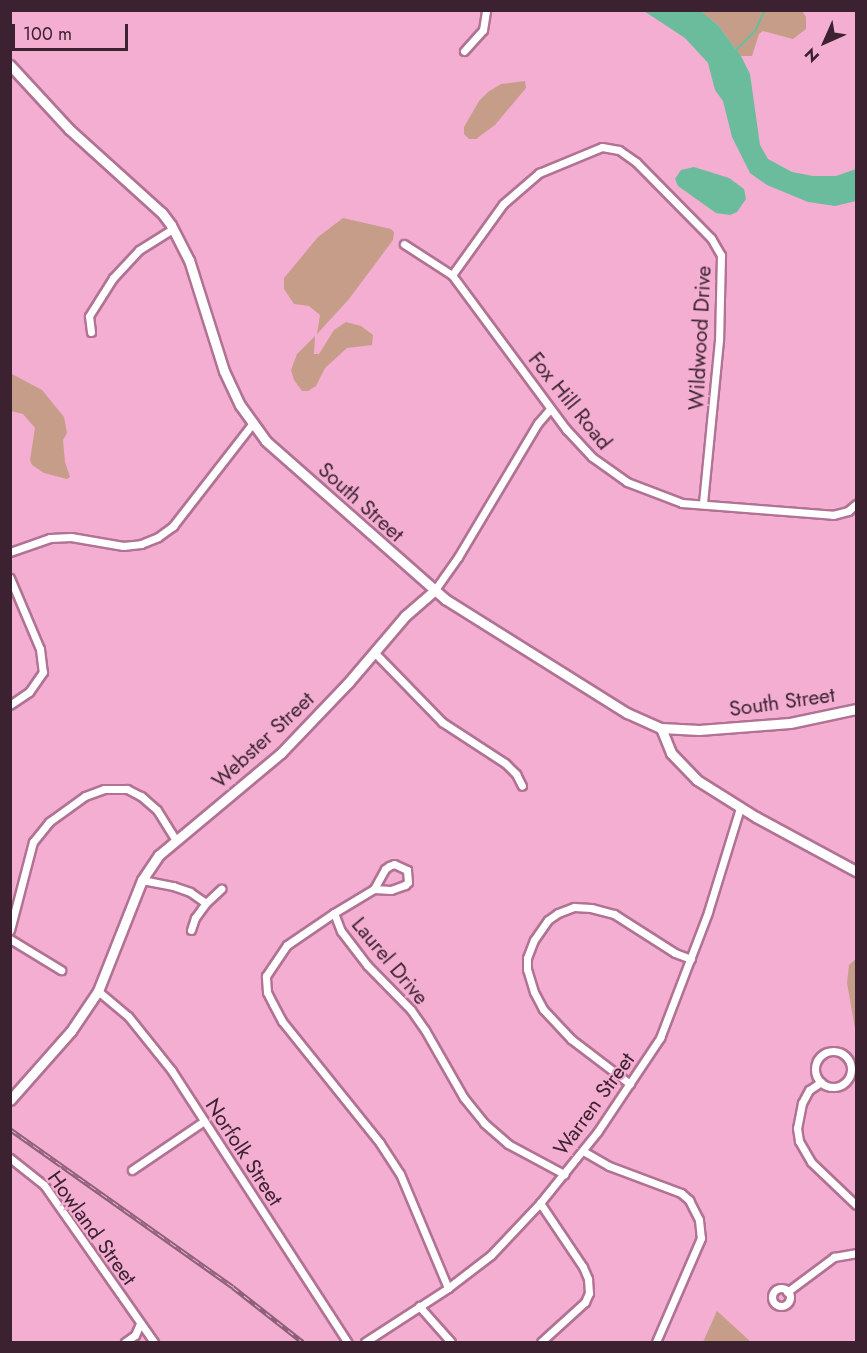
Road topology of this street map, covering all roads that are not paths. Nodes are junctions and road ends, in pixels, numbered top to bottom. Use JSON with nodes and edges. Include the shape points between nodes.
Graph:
{"nodes":[{"id":1,"x":486,"y":10,"type":"edge"},
{"id":2,"x":464,"y":51,"type":"dead end"},
{"id":3,"x":10,"y":65,"type":"edge"},
{"id":4,"x":173,"y":229,"type":"junction"},
{"id":5,"x":404,"y":244,"type":"dead end"},
{"id":6,"x":452,"y":276,"type":"junction"},
{"id":7,"x":91,"y":332,"type":"dead end"},
{"id":8,"x":550,"y":409,"type":"junction"},
{"id":9,"x":252,"y":424,"type":"junction"},
{"id":10,"x":703,"y":504,"type":"junction"},
{"id":11,"x":856,"y":504,"type":"edge"},
{"id":12,"x":10,"y":552,"type":"edge"},
{"id":13,"x":10,"y":578,"type":"edge"},
{"id":14,"x":434,"y":591,"type":"junction"},
{"id":15,"x":374,"y":652,"type":"junction"},
{"id":16,"x":10,"y":705,"type":"edge"},
{"id":17,"x":856,"y":709,"type":"edge"},
{"id":18,"x":661,"y":728,"type":"junction"},
{"id":19,"x":522,"y":786,"type":"dead end"},
{"id":20,"x":740,"y":808,"type":"junction"},
{"id":21,"x":175,"y":839,"type":"junction"},
{"id":22,"x":856,"y":871,"type":"edge"},
{"id":23,"x":142,"y":880,"type":"junction"},
{"id":24,"x":221,"y":889,"type":"dead end"},
{"id":25,"x":374,"y":889,"type":"junction"},
{"id":26,"x":206,"y":903,"type":"junction"},
{"id":27,"x":334,"y":913,"type":"junction"},
{"id":28,"x":10,"y":930,"type":"edge"},
{"id":29,"x":191,"y":930,"type":"dead end"},
{"id":30,"x":10,"y":939,"type":"edge"},
{"id":31,"x":691,"y":959,"type":"junction"},
{"id":32,"x":61,"y":970,"type":"dead end"},
{"id":33,"x":98,"y":991,"type":"junction"},
{"id":34,"x":821,"y":1082,"type":"junction"},
{"id":35,"x":630,"y":1084,"type":"junction"},
{"id":36,"x":10,"y":1100,"type":"edge"},
{"id":37,"x":204,"y":1121,"type":"junction"},
{"id":38,"x":584,"y":1151,"type":"junction"},
{"id":39,"x":10,"y":1158,"type":"edge"},
{"id":40,"x":132,"y":1170,"type":"dead end"},
{"id":41,"x":564,"y":1174,"type":"junction"},
{"id":42,"x":540,"y":1203,"type":"junction"},
{"id":43,"x":856,"y":1205,"type":"edge"},
{"id":44,"x":856,"y":1253,"type":"edge"},
{"id":45,"x":448,"y":1288,"type":"junction"},
{"id":46,"x":788,"y":1292,"type":"dead end"},
{"id":47,"x":419,"y":1306,"type":"junction"},
{"id":48,"x":141,"y":1324,"type":"junction"},
{"id":49,"x":126,"y":1342,"type":"edge"},
{"id":50,"x":154,"y":1342,"type":"edge"},
{"id":51,"x":347,"y":1342,"type":"edge"},
{"id":52,"x":365,"y":1342,"type":"edge"},
{"id":53,"x":451,"y":1342,"type":"edge"},
{"id":54,"x":541,"y":1342,"type":"edge"},
{"id":55,"x":656,"y":1342,"type":"edge"}],
"edges":[{"from":1,"to":2,"type":"street","via":[[483,30]]},
{"from":3,"to":4,"type":"street","name":"South Street","via":[[64,125],[162,213]]},
{"from":4,"to":7,"type":"street","via":[[139,250],[113,278],[88,316]]},
{"from":4,"to":9,"type":"street","name":"South Street","via":[[189,260],[224,371]]},
{"from":5,"to":6,"type":"street","name":"Fox Hill Road"},
{"from":6,"to":8,"type":"street","name":"Fox Hill Road"},
{"from":6,"to":10,"type":"street","name":"Wildwood Drive","via":[[503,204],[539,173],[602,147],[616,148],[636,162],[711,238],[721,255],[718,340]]},
{"from":8,"to":10,"type":"street","name":"Fox Hill Road","via":[[587,452],[615,475],[672,500]]},
{"from":8,"to":14,"type":"street","name":"Webster Street"},
{"from":9,"to":12,"type":"street","via":[[173,526],[158,537],[123,546],[71,537],[50,538]]},
{"from":9,"to":14,"type":"street","name":"South Street","via":[[266,441]]},
{"from":10,"to":11,"type":"street","name":"Fox Hill Road","via":[[832,515]]},
{"from":13,"to":16,"type":"street","via":[[40,650],[43,672],[30,692]]},
{"from":14,"to":15,"type":"street","name":"Webster Street","via":[[405,616]]},
{"from":14,"to":18,"type":"street","name":"South Street","via":[[627,713]]},
{"from":15,"to":19,"type":"street","via":[[442,722],[505,763]]},
{"from":15,"to":21,"type":"street","name":"Webster Street","via":[[281,753]]},
{"from":17,"to":18,"type":"street","name":"South Street","via":[[786,723],[699,730]]},
{"from":18,"to":20,"type":"street","via":[[667,747],[688,772]]},
{"from":20,"to":22,"type":"street"},
{"from":20,"to":31,"type":"street","name":"Warren Street"},
{"from":21,"to":23,"type":"street","name":"Webster Street"},
{"from":21,"to":28,"type":"street","via":[[157,810],[127,789],[104,789],[85,796],[50,822],[33,842]]},
{"from":23,"to":26,"type":"street","via":[[190,892]]},
{"from":23,"to":33,"type":"street","name":"Webster Street"},
{"from":24,"to":26,"type":"street"},
{"from":25,"to":25,"type":"street","via":[[389,866],[394,864],[407,870],[405,885],[391,890]]},
{"from":25,"to":27,"type":"street"},
{"from":26,"to":29,"type":"street"},
{"from":27,"to":41,"type":"street","name":"Laurel Drive","via":[[341,932],[411,1010],[464,1098],[484,1123],[508,1144]]},
{"from":27,"to":45,"type":"street","name":"Laurel Drive","via":[[287,945],[266,976],[267,992],[282,1021],[380,1143],[400,1174]]},
{"from":30,"to":32,"type":"street"},
{"from":31,"to":35,"type":"street","name":"Warren Street","via":[[660,1038]]},
{"from":31,"to":35,"type":"street","via":[[614,914],[591,908],[574,907],[558,913],[534,940],[527,969],[543,1009],[571,1039]]},
{"from":33,"to":36,"type":"street","name":"Webster Street","via":[[71,1031]]},
{"from":33,"to":37,"type":"street","name":"Norfolk Street","via":[[144,1035]]},
{"from":34,"to":34,"type":"street","via":[[816,1066],[822,1055],[832,1051],[844,1055],[851,1064],[848,1080],[837,1086]]},
{"from":34,"to":43,"type":"street","via":[[809,1090],[802,1103],[797,1128],[799,1141],[811,1162]]},
{"from":35,"to":38,"type":"street","name":"Warren Street"},
{"from":37,"to":40,"type":"street"},
{"from":37,"to":51,"type":"street","name":"Norfolk Street"},
{"from":38,"to":41,"type":"street","name":"Warren Street"},
{"from":38,"to":55,"type":"street","via":[[609,1166],[681,1193],[699,1220],[701,1238]]},
{"from":39,"to":48,"type":"street","name":"Howland Street","via":[[44,1185]]},
{"from":41,"to":42,"type":"street","name":"Warren Street"},
{"from":42,"to":45,"type":"street","name":"Warren Street","via":[[491,1255]]},
{"from":42,"to":54,"type":"street","via":[[583,1267],[589,1293],[585,1302]]},
{"from":44,"to":46,"type":"street","via":[[834,1257]]},
{"from":45,"to":47,"type":"street","name":"Warren Street"},
{"from":47,"to":52,"type":"street","name":"Warren Street"},
{"from":47,"to":53,"type":"street"},
{"from":48,"to":49,"type":"street"},
{"from":48,"to":50,"type":"street","name":"Howland Street"}]}
